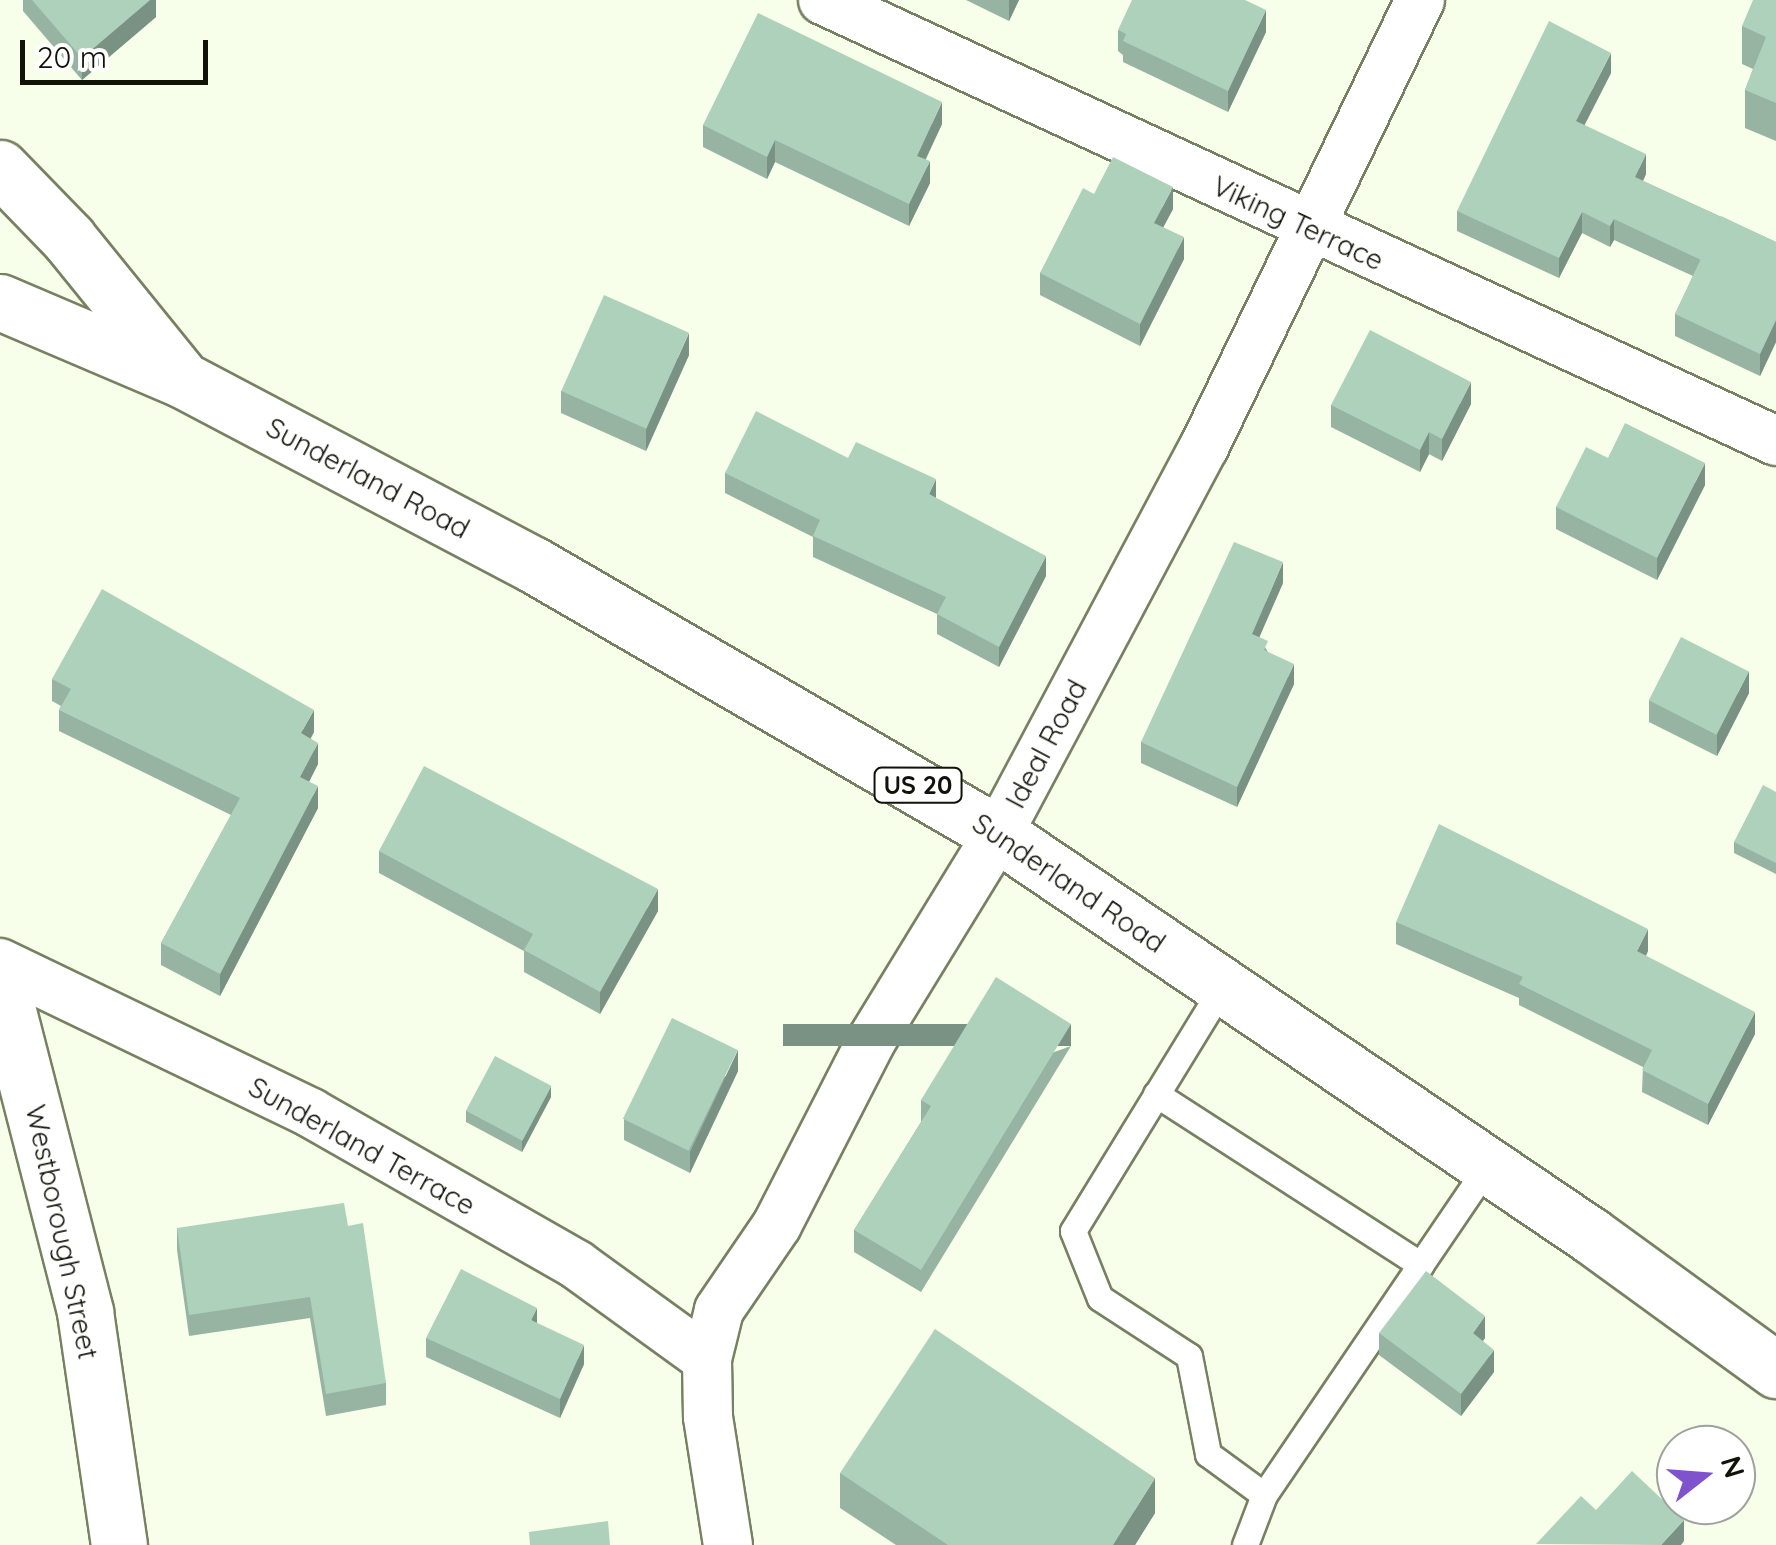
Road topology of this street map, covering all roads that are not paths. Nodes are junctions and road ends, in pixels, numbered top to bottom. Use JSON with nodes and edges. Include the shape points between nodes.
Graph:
{"nodes":[{"id":1,"x":823,"y":0,"type":"edge"},
{"id":2,"x":1420,"y":0,"type":"edge"},
{"id":3,"x":0,"y":168,"type":"edge"},
{"id":4,"x":1308,"y":228,"type":"junction"},
{"id":5,"x":0,"y":302,"type":"edge"},
{"id":6,"x":182,"y":380,"type":"junction"},
{"id":7,"x":1776,"y":441,"type":"edge"},
{"id":8,"x":998,"y":834,"type":"junction"},
{"id":9,"x":0,"y":962,"type":"edge"},
{"id":10,"x":0,"y":980,"type":"edge"},
{"id":11,"x":1223,"y":986,"type":"junction"},
{"id":12,"x":1156,"y":1094,"type":"junction"},
{"id":13,"x":1488,"y":1166,"type":"junction"},
{"id":14,"x":1420,"y":1265,"type":"junction"},
{"id":15,"x":707,"y":1359,"type":"junction"},
{"id":16,"x":1776,"y":1370,"type":"edge"},
{"id":17,"x":1264,"y":1495,"type":"junction"},
{"id":18,"x":119,"y":1545,"type":"edge"},
{"id":19,"x":728,"y":1545,"type":"edge"},
{"id":20,"x":1246,"y":1545,"type":"edge"}],
"edges":[{"from":1,"to":4,"type":"street","name":"Viking Terrace"},
{"from":2,"to":4,"type":"street","name":"Ideal Road"},
{"from":3,"to":6,"type":"main road","via":[[68,238]]},
{"from":4,"to":7,"type":"street","name":"Viking Terrace"},
{"from":4,"to":8,"type":"street","name":"Ideal Road","via":[[1204,447]]},
{"from":5,"to":6,"type":"main road","name":"Sunderland Road","number":"US 20"},
{"from":6,"to":8,"type":"main road","name":"Sunderland Road","number":"US 20","via":[[534,565]]},
{"from":8,"to":11,"type":"main road","name":"Sunderland Road","number":"US 20"},
{"from":8,"to":15,"type":"street","name":"Ideal Road","via":[[870,1042],[777,1225],[719,1310]]},
{"from":9,"to":15,"type":"street","name":"Sunderland Terrace","via":[[311,1113],[577,1264]]},
{"from":10,"to":18,"type":"main road","name":"Westborough Street","via":[[85,1312]]},
{"from":11,"to":12,"type":"lane"},
{"from":11,"to":13,"type":"main road","name":"Sunderland Road","number":"US 20"},
{"from":12,"to":14,"type":"lane"},
{"from":12,"to":17,"type":"lane","via":[[1073,1231],[1100,1298],[1188,1356],[1208,1454]]},
{"from":13,"to":14,"type":"lane"},
{"from":13,"to":16,"type":"main road","name":"Sunderland Road","number":"US 20"},
{"from":14,"to":17,"type":"lane"},
{"from":15,"to":19,"type":"street","name":"Ideal Road","via":[[708,1417]]},
{"from":17,"to":20,"type":"lane"}]}
